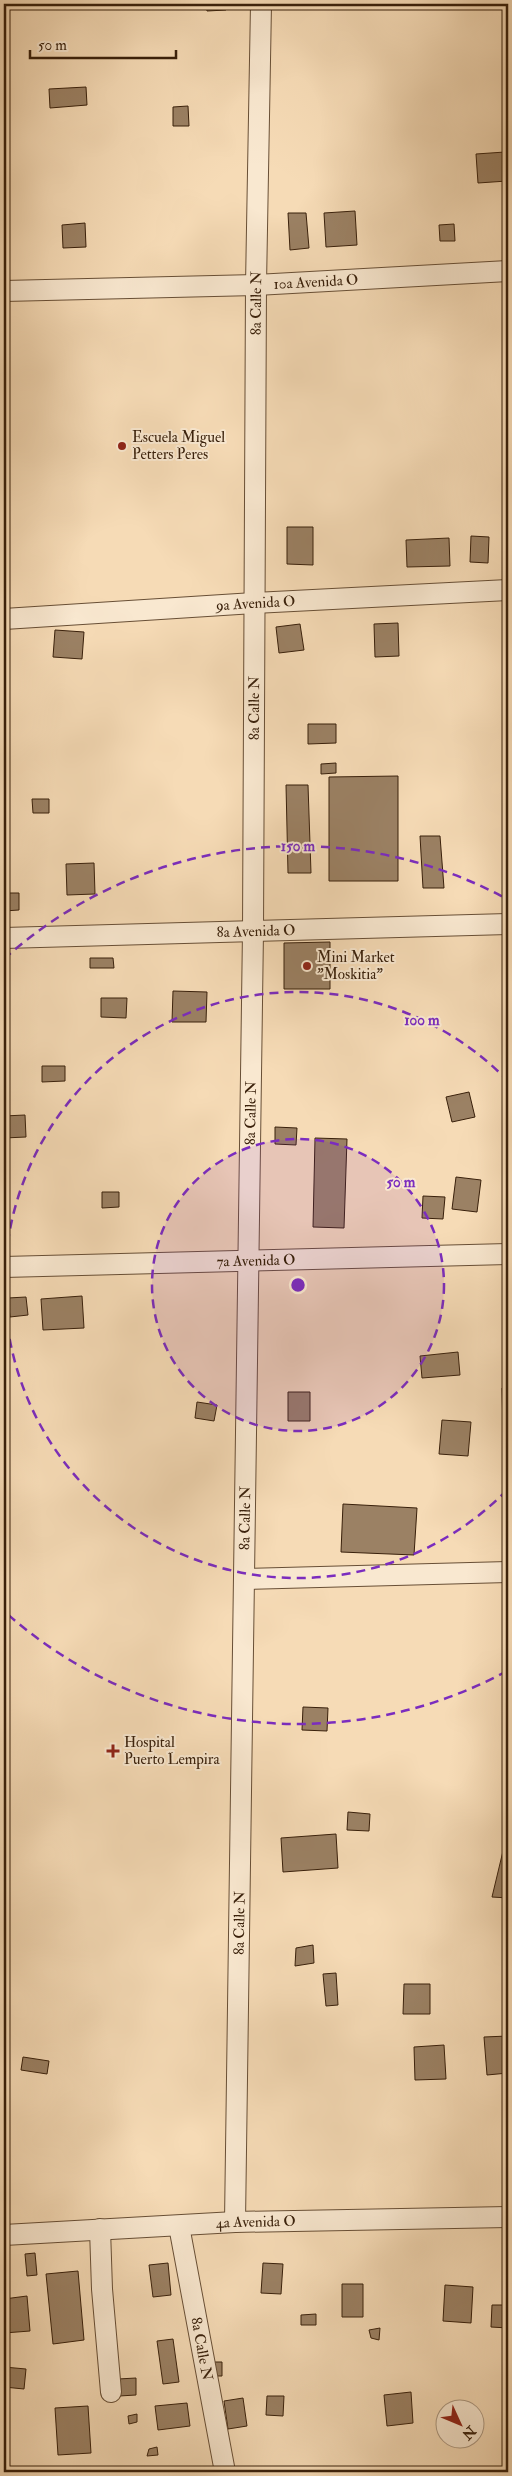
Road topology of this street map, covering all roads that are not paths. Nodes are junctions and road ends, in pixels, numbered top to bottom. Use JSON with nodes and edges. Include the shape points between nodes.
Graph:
{"nodes":[{"id":1,"x":261,"y":4,"type":"edge"},
{"id":2,"x":508,"y":271,"type":"edge"},
{"id":3,"x":256,"y":284,"type":"junction"},
{"id":4,"x":4,"y":291,"type":"edge"},
{"id":5,"x":508,"y":590,"type":"edge"},
{"id":6,"x":254,"y":603,"type":"junction"},
{"id":7,"x":4,"y":619,"type":"edge"},
{"id":8,"x":508,"y":924,"type":"edge"},
{"id":9,"x":253,"y":931,"type":"junction"},
{"id":10,"x":4,"y":938,"type":"edge"},
{"id":11,"x":508,"y":1254,"type":"edge"},
{"id":12,"x":248,"y":1260,"type":"junction"},
{"id":13,"x":4,"y":1266,"type":"edge"},
{"id":14,"x":508,"y":1572,"type":"edge"},
{"id":15,"x":244,"y":1579,"type":"junction"},
{"id":16,"x":508,"y":2217,"type":"edge"},
{"id":17,"x":235,"y":2222,"type":"junction"},
{"id":18,"x":180,"y":2226,"type":"junction"},
{"id":19,"x":100,"y":2229,"type":"junction"},
{"id":20,"x":4,"y":2235,"type":"edge"},
{"id":21,"x":111,"y":2392,"type":"dead end"},
{"id":22,"x":225,"y":2472,"type":"edge"}],
"edges":[{"from":1,"to":3,"type":"street","name":"8a Calle N"},
{"from":2,"to":3,"type":"street","name":"10a Avenida O"},
{"from":3,"to":4,"type":"street","name":"10a Avenida O"},
{"from":3,"to":6,"type":"street","name":"8a Calle N"},
{"from":5,"to":6,"type":"street","name":"9a Avenida O"},
{"from":6,"to":7,"type":"street","name":"9a Avenida O"},
{"from":6,"to":9,"type":"street","name":"8a Calle N"},
{"from":8,"to":9,"type":"street","name":"8a Avenida O"},
{"from":9,"to":10,"type":"street","name":"8a Avenida O"},
{"from":9,"to":12,"type":"street","name":"8a Calle N"},
{"from":11,"to":12,"type":"street","name":"7a Avenida O"},
{"from":12,"to":13,"type":"street","name":"7a Avenida O"},
{"from":12,"to":15,"type":"street","name":"8a Calle N"},
{"from":14,"to":15,"type":"street"},
{"from":15,"to":17,"type":"street","name":"8a Calle N"},
{"from":16,"to":17,"type":"street","name":"4a Avenida O"},
{"from":17,"to":18,"type":"street","name":"4a Avenida O"},
{"from":18,"to":19,"type":"street","name":"4a Avenida O"},
{"from":18,"to":22,"type":"street","name":"8a Calle N"},
{"from":19,"to":20,"type":"street","name":"4a Avenida O"},
{"from":19,"to":21,"type":"street"}]}
